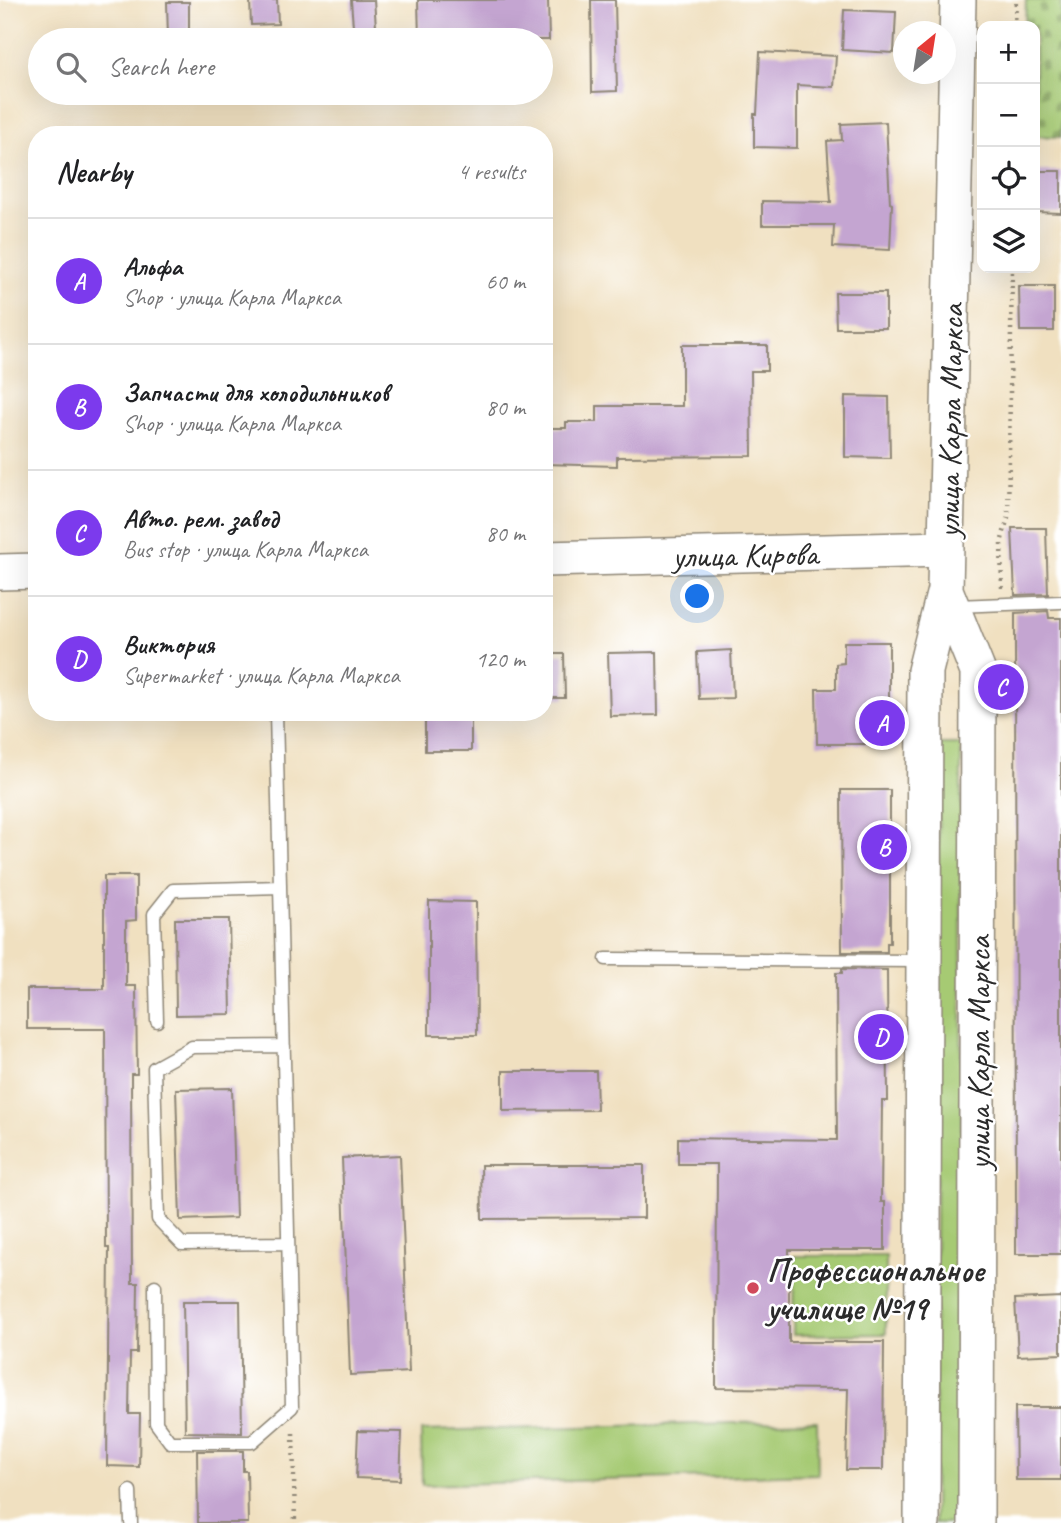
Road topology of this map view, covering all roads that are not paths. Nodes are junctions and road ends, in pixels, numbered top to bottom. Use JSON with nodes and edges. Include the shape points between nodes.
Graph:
{"nodes":[{"id":1,"x":958,"y":0,"type":"edge"},
{"id":2,"x":946,"y":549,"type":"junction"},
{"id":3,"x":553,"y":559,"type":"edge"},
{"id":4,"x":28,"y":571,"type":"edge"},
{"id":5,"x":0,"y":572,"type":"edge"},
{"id":6,"x":949,"y":598,"type":"junction"},
{"id":7,"x":1061,"y":603,"type":"edge"},
{"id":8,"x":276,"y":721,"type":"edge"},
{"id":9,"x":280,"y":887,"type":"junction"},
{"id":10,"x":606,"y":959,"type":"dead end"},
{"id":11,"x":924,"y":961,"type":"junction"},
{"id":12,"x":157,"y":1021,"type":"dead end"},
{"id":13,"x":284,"y":1045,"type":"junction"},
{"id":14,"x":288,"y":1243,"type":"junction"},
{"id":15,"x":155,"y":1286,"type":"dead end"},
{"id":16,"x":130,"y":1491,"type":"dead end"},
{"id":17,"x":131,"y":1523,"type":"edge"},
{"id":18,"x":922,"y":1523,"type":"edge"},
{"id":19,"x":976,"y":1523,"type":"edge"}],
"edges":[{"from":1,"to":2,"type":"main road","name":"улица Карла Маркса"},
{"from":2,"to":3,"type":"main road","name":"улица Кирова"},
{"from":2,"to":6,"type":"main road","name":"улица Карла Маркса"},
{"from":4,"to":5,"type":"main road"},
{"from":6,"to":7,"type":"lane"},
{"from":6,"to":11,"type":"main road","name":"улица Карла Маркса","via":[[925,671]]},
{"from":6,"to":19,"type":"main road","name":"улица Карла Маркса","via":[[978,672]]},
{"from":8,"to":9,"type":"lane"},
{"from":9,"to":12,"type":"lane","via":[[173,890],[154,914]]},
{"from":9,"to":13,"type":"lane"},
{"from":10,"to":11,"type":"lane"},
{"from":11,"to":18,"type":"main road","name":"улица Карла Маркса"},
{"from":13,"to":14,"type":"lane"},
{"from":13,"to":14,"type":"lane","via":[[192,1047],[154,1068],[158,1219],[182,1244]]},
{"from":14,"to":15,"type":"lane","via":[[292,1407],[253,1441],[170,1442],[156,1423]]},
{"from":16,"to":17,"type":"lane"}]}
